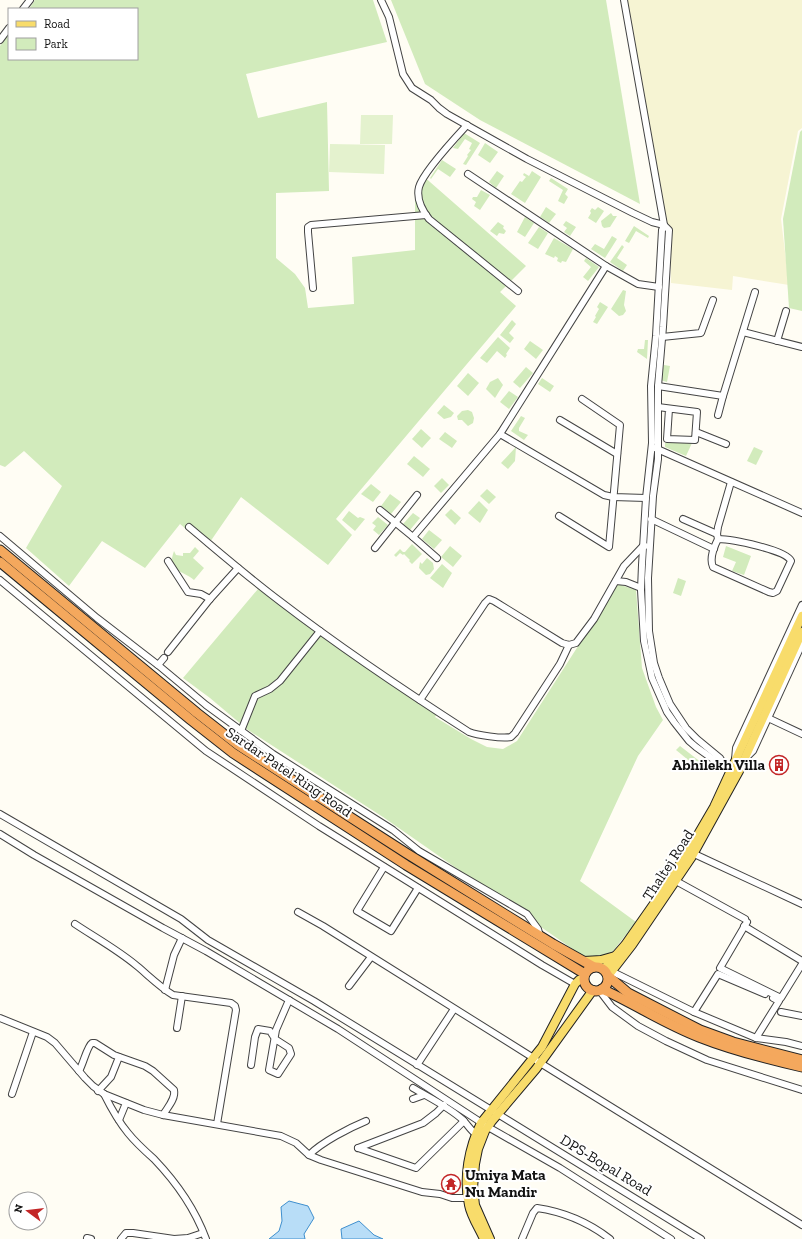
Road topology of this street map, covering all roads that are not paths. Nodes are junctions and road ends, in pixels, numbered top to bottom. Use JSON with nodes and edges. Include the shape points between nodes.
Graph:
{"nodes":[{"id":1,"x":30,"y":0,"type":"edge"},
{"id":2,"x":381,"y":0,"type":"edge"},
{"id":3,"x":624,"y":0,"type":"edge"},
{"id":4,"x":24,"y":8,"type":"edge"},
{"id":5,"x":8,"y":29,"type":"edge"},
{"id":6,"x":0,"y":40,"type":"edge"},
{"id":7,"x":467,"y":125,"type":"junction"},
{"id":8,"x":468,"y":174,"type":"dead end"},
{"id":9,"x":426,"y":215,"type":"junction"},
{"id":10,"x":664,"y":225,"type":"junction"},
{"id":11,"x":606,"y":266,"type":"junction"},
{"id":12,"x":659,"y":287,"type":"junction"},
{"id":13,"x":313,"y":288,"type":"dead end"},
{"id":14,"x":518,"y":291,"type":"dead end"},
{"id":15,"x":755,"y":292,"type":"dead end"},
{"id":16,"x":713,"y":300,"type":"dead end"},
{"id":17,"x":786,"y":311,"type":"dead end"},
{"id":18,"x":743,"y":332,"type":"junction"},
{"id":19,"x":662,"y":337,"type":"junction"},
{"id":20,"x":777,"y":341,"type":"junction"},
{"id":21,"x":802,"y":347,"type":"edge"},
{"id":22,"x":658,"y":386,"type":"junction"},
{"id":23,"x":722,"y":396,"type":"junction"},
{"id":24,"x":582,"y":399,"type":"dead end"},
{"id":25,"x":658,"y":407,"type":"junction"},
{"id":26,"x":669,"y":409,"type":"junction"},
{"id":27,"x":718,"y":415,"type":"dead end"},
{"id":28,"x":560,"y":420,"type":"dead end"},
{"id":29,"x":696,"y":432,"type":"junction"},
{"id":30,"x":500,"y":434,"type":"junction"},
{"id":31,"x":726,"y":444,"type":"dead end"},
{"id":32,"x":651,"y":447,"type":"junction"},
{"id":33,"x":658,"y":449,"type":"junction"},
{"id":34,"x":617,"y":454,"type":"junction"},
{"id":35,"x":731,"y":482,"type":"junction"},
{"id":36,"x":417,"y":495,"type":"dead end"},
{"id":37,"x":613,"y":497,"type":"junction"},
{"id":38,"x":646,"y":498,"type":"junction"},
{"id":39,"x":380,"y":510,"type":"dead end"},
{"id":40,"x":802,"y":513,"type":"edge"},
{"id":41,"x":560,"y":516,"type":"dead end"},
{"id":42,"x":651,"y":519,"type":"junction"},
{"id":43,"x":683,"y":519,"type":"dead end"},
{"id":44,"x":395,"y":523,"type":"junction"},
{"id":45,"x":189,"y":527,"type":"dead end"},
{"id":46,"x":0,"y":536,"type":"edge"},
{"id":47,"x":413,"y":537,"type":"junction"},
{"id":48,"x":718,"y":537,"type":"junction"},
{"id":49,"x":646,"y":546,"type":"junction"},
{"id":50,"x":375,"y":548,"type":"dead end"},
{"id":51,"x":714,"y":549,"type":"junction"},
{"id":52,"x":0,"y":550,"type":"edge"},
{"id":53,"x":437,"y":558,"type":"dead end"},
{"id":54,"x":168,"y":561,"type":"dead end"},
{"id":55,"x":0,"y":562,"type":"edge"},
{"id":56,"x":238,"y":568,"type":"junction"},
{"id":57,"x":0,"y":580,"type":"edge"},
{"id":58,"x":616,"y":580,"type":"junction"},
{"id":59,"x":641,"y":588,"type":"junction"},
{"id":60,"x":210,"y":599,"type":"junction"},
{"id":61,"x":802,"y":605,"type":"edge"},
{"id":62,"x":802,"y":616,"type":"edge"},
{"id":63,"x":320,"y":631,"type":"junction"},
{"id":64,"x":802,"y":632,"type":"edge"},
{"id":65,"x":802,"y":644,"type":"edge"},
{"id":66,"x":569,"y":645,"type":"junction"},
{"id":67,"x":168,"y":652,"type":"dead end"},
{"id":68,"x":164,"y":658,"type":"dead end"},
{"id":69,"x":158,"y":665,"type":"junction"},
{"id":70,"x":420,"y":700,"type":"junction"},
{"id":71,"x":768,"y":718,"type":"junction"},
{"id":72,"x":241,"y":731,"type":"junction"},
{"id":73,"x":802,"y":734,"type":"edge"},
{"id":74,"x":747,"y":744,"type":"junction"},
{"id":75,"x":723,"y":763,"type":"junction"},
{"id":76,"x":737,"y":765,"type":"junction"},
{"id":77,"x":0,"y":814,"type":"edge"},
{"id":78,"x":0,"y":834,"type":"edge"},
{"id":79,"x":691,"y":853,"type":"junction"},
{"id":80,"x":384,"y":867,"type":"junction"},
{"id":81,"x":676,"y":881,"type":"junction"},
{"id":82,"x":418,"y":888,"type":"junction"},
{"id":83,"x":802,"y":904,"type":"edge"},
{"id":84,"x":298,"y":912,"type":"dead end"},
{"id":85,"x":745,"y":922,"type":"junction"},
{"id":86,"x":75,"y":924,"type":"dead end"},
{"id":87,"x":540,"y":936,"type":"junction"},
{"id":88,"x":182,"y":938,"type":"junction"},
{"id":89,"x":616,"y":956,"type":"junction"},
{"id":90,"x":371,"y":957,"type":"junction"},
{"id":91,"x":583,"y":961,"type":"junction"},
{"id":92,"x":802,"y":961,"type":"edge"},
{"id":93,"x":802,"y":964,"type":"edge"},
{"id":94,"x":594,"y":967,"type":"junction"},
{"id":95,"x":607,"y":972,"type":"junction"},
{"id":96,"x":585,"y":976,"type":"junction"},
{"id":97,"x":575,"y":984,"type":"junction"},
{"id":98,"x":350,"y":986,"type":"dead end"},
{"id":99,"x":165,"y":990,"type":"junction"},
{"id":100,"x":598,"y":990,"type":"junction"},
{"id":101,"x":182,"y":996,"type":"junction"},
{"id":102,"x":289,"y":1000,"type":"junction"},
{"id":103,"x":649,"y":1008,"type":"junction"},
{"id":104,"x":454,"y":1009,"type":"junction"},
{"id":105,"x":694,"y":1012,"type":"junction"},
{"id":106,"x":781,"y":1012,"type":"dead end"},
{"id":107,"x":802,"y":1016,"type":"edge"},
{"id":108,"x":0,"y":1018,"type":"edge"},
{"id":109,"x":177,"y":1028,"type":"dead end"},
{"id":110,"x":33,"y":1032,"type":"junction"},
{"id":111,"x":756,"y":1038,"type":"junction"},
{"id":112,"x":275,"y":1039,"type":"junction"},
{"id":113,"x":802,"y":1046,"type":"edge"},
{"id":114,"x":119,"y":1057,"type":"junction"},
{"id":115,"x":537,"y":1060,"type":"junction"},
{"id":116,"x":802,"y":1060,"type":"edge"},
{"id":117,"x":251,"y":1065,"type":"dead end"},
{"id":118,"x":417,"y":1065,"type":"junction"},
{"id":119,"x":802,"y":1067,"type":"edge"},
{"id":120,"x":79,"y":1072,"type":"junction"},
{"id":121,"x":413,"y":1088,"type":"dead end"},
{"id":122,"x":802,"y":1090,"type":"edge"},
{"id":123,"x":101,"y":1092,"type":"junction"},
{"id":124,"x":12,"y":1094,"type":"dead end"},
{"id":125,"x":424,"y":1094,"type":"junction"},
{"id":126,"x":413,"y":1099,"type":"dead end"},
{"id":127,"x":126,"y":1103,"type":"junction"},
{"id":128,"x":444,"y":1105,"type":"junction"},
{"id":129,"x":494,"y":1113,"type":"junction"},
{"id":130,"x":162,"y":1115,"type":"junction"},
{"id":131,"x":119,"y":1120,"type":"junction"},
{"id":132,"x":366,"y":1121,"type":"dead end"},
{"id":133,"x":464,"y":1121,"type":"junction"},
{"id":134,"x":217,"y":1124,"type":"junction"},
{"id":135,"x":484,"y":1125,"type":"junction"},
{"id":136,"x":476,"y":1134,"type":"junction"},
{"id":137,"x":309,"y":1155,"type":"junction"},
{"id":138,"x":471,"y":1198,"type":"junction"},
{"id":139,"x":802,"y":1225,"type":"edge"},
{"id":140,"x":204,"y":1236,"type":"edge"},
{"id":141,"x":608,"y":1238,"type":"edge"},
{"id":142,"x":121,"y":1239,"type":"edge"},
{"id":143,"x":484,"y":1239,"type":"edge"},
{"id":144,"x":490,"y":1239,"type":"edge"},
{"id":145,"x":522,"y":1239,"type":"edge"},
{"id":146,"x":671,"y":1239,"type":"edge"},
{"id":147,"x":701,"y":1239,"type":"edge"}],
"edges":[{"from":1,"to":4,"type":"street"},
{"from":2,"to":7,"type":"street","via":[[389,17],[403,74],[412,88],[447,114]]},
{"from":3,"to":10,"type":"street"},
{"from":5,"to":6,"type":"street"},
{"from":7,"to":9,"type":"street","via":[[425,175],[419,187],[419,199]]},
{"from":7,"to":10,"type":"street","via":[[633,213]]},
{"from":8,"to":11,"type":"street"},
{"from":9,"to":13,"type":"street","via":[[311,225],[308,232]]},
{"from":9,"to":14,"type":"street"},
{"from":10,"to":12,"type":"street"},
{"from":10,"to":19,"type":"street","via":[[669,230]]},
{"from":11,"to":12,"type":"street","via":[[638,284]]},
{"from":11,"to":30,"type":"street"},
{"from":12,"to":32,"type":"street","via":[[651,386]]},
{"from":15,"to":18,"type":"street"},
{"from":16,"to":19,"type":"street","via":[[701,333]]},
{"from":17,"to":20,"type":"street"},
{"from":18,"to":20,"type":"street"},
{"from":18,"to":23,"type":"street"},
{"from":19,"to":22,"type":"street"},
{"from":20,"to":21,"type":"street"},
{"from":22,"to":23,"type":"street"},
{"from":22,"to":25,"type":"street"},
{"from":23,"to":27,"type":"street"},
{"from":24,"to":34,"type":"street","via":[[620,425]]},
{"from":25,"to":26,"type":"street"},
{"from":25,"to":33,"type":"street"},
{"from":26,"to":29,"type":"street","via":[[697,412]]},
{"from":26,"to":29,"type":"street","via":[[667,439],[695,440]]},
{"from":28,"to":34,"type":"street"},
{"from":29,"to":31,"type":"street"},
{"from":30,"to":37,"type":"street","via":[[604,495]]},
{"from":30,"to":47,"type":"street"},
{"from":32,"to":33,"type":"street"},
{"from":32,"to":38,"type":"street"},
{"from":33,"to":35,"type":"street"},
{"from":33,"to":42,"type":"street"},
{"from":34,"to":37,"type":"street"},
{"from":35,"to":40,"type":"street"},
{"from":35,"to":48,"type":"street"},
{"from":36,"to":44,"type":"street"},
{"from":37,"to":38,"type":"street"},
{"from":37,"to":41,"type":"street","via":[[609,547]]},
{"from":38,"to":49,"type":"street"},
{"from":39,"to":44,"type":"street"},
{"from":42,"to":49,"type":"street"},
{"from":42,"to":51,"type":"street"},
{"from":43,"to":48,"type":"street"},
{"from":44,"to":47,"type":"street"},
{"from":44,"to":50,"type":"street"},
{"from":45,"to":56,"type":"street"},
{"from":46,"to":69,"type":"street","name":"Sardar Patel Ring Road","via":[[97,618]]},
{"from":47,"to":53,"type":"street"},
{"from":48,"to":51,"type":"street"},
{"from":48,"to":51,"type":"street","via":[[775,551],[791,561],[777,591],[773,593],[716,569],[711,564]]},
{"from":49,"to":58,"type":"street","via":[[624,566]]},
{"from":49,"to":59,"type":"street"},
{"from":49,"to":75,"type":"street","via":[[648,618],[659,678],[678,717]]},
{"from":52,"to":87,"type":"highway","name":"Sardar Patel Ring Road","via":[[238,745]]},
{"from":54,"to":60,"type":"street","via":[[188,592],[201,594]]},
{"from":55,"to":96,"type":"highway","name":"Sardar Patel Ring Road","via":[[233,753],[406,865]]},
{"from":56,"to":60,"type":"street"},
{"from":56,"to":63,"type":"street"},
{"from":57,"to":80,"type":"street","name":"Sardar Patel Ring Road","via":[[206,751],[288,807]]},
{"from":58,"to":59,"type":"street"},
{"from":58,"to":66,"type":"street","via":[[594,619],[576,643]]},
{"from":59,"to":75,"type":"street","via":[[644,641],[655,687],[682,733],[696,747],[717,762]]},
{"from":60,"to":67,"type":"street"},
{"from":61,"to":76,"type":"street","via":[[736,748]]},
{"from":62,"to":74,"type":"main road"},
{"from":63,"to":70,"type":"street"},
{"from":63,"to":72,"type":"street","via":[[280,681],[255,696]]},
{"from":64,"to":74,"type":"main road"},
{"from":65,"to":71,"type":"street"},
{"from":66,"to":70,"type":"street","via":[[560,664],[511,737],[500,738],[469,732]]},
{"from":66,"to":70,"type":"street","via":[[489,599]]},
{"from":68,"to":69,"type":"street"},
{"from":69,"to":72,"type":"street","name":"Sardar Patel Ring Road"},
{"from":71,"to":73,"type":"street"},
{"from":71,"to":76,"type":"street","via":[[753,751]]},
{"from":72,"to":87,"type":"street","name":"Sardar Patel Ring Road","via":[[393,830],[419,851],[527,914]]},
{"from":74,"to":76,"type":"main road"},
{"from":75,"to":76,"type":"street"},
{"from":76,"to":79,"type":"main road"},
{"from":77,"to":118,"type":"street","name":"DPS-Bopal Road","via":[[181,918],[208,940],[314,1001]]},
{"from":78,"to":88,"type":"street"},
{"from":79,"to":81,"type":"main road","name":"Thaltej Road"},
{"from":79,"to":83,"type":"street"},
{"from":79,"to":89,"type":"main road"},
{"from":80,"to":82,"type":"street","name":"Sardar Patel Ring Road"},
{"from":80,"to":82,"type":"street","via":[[357,911],[391,931]]},
{"from":81,"to":85,"type":"street"},
{"from":81,"to":95,"type":"main road","name":"Thaltej Road","via":[[632,945]]},
{"from":82,"to":97,"type":"street","name":"Sardar Patel Ring Road"},
{"from":84,"to":90,"type":"street"},
{"from":85,"to":92,"type":"street"},
{"from":85,"to":93,"type":"street","via":[[720,968],[781,998]]},
{"from":86,"to":99,"type":"street","via":[[137,966]]},
{"from":87,"to":91,"type":"highway","name":"Sardar Patel Ring Road"},
{"from":88,"to":99,"type":"street","via":[[174,955]]},
{"from":88,"to":102,"type":"street"},
{"from":89,"to":91,"type":"main road"},
{"from":89,"to":95,"type":"main road"},
{"from":90,"to":98,"type":"street"},
{"from":90,"to":104,"type":"street"},
{"from":91,"to":94,"type":"highway","name":"Sardar Patel Ring Road"},
{"from":94,"to":95,"type":"highway"},
{"from":94,"to":96,"type":"highway","via":[[587,971]]},
{"from":95,"to":100,"type":"highway","via":[[607,983]]},
{"from":95,"to":103,"type":"highway","via":[[628,993]]},
{"from":95,"to":105,"type":"street"},
{"from":96,"to":97,"type":"main road"},
{"from":96,"to":100,"type":"highway","via":[[586,985]]},
{"from":97,"to":115,"type":"main road"},
{"from":99,"to":101,"type":"street","via":[[173,995]]},
{"from":100,"to":103,"type":"highway"},
{"from":100,"to":115,"type":"main road"},
{"from":100,"to":122,"type":"street","via":[[612,1007],[638,1026],[666,1041],[707,1060]]},
{"from":101,"to":109,"type":"street"},
{"from":101,"to":134,"type":"street","via":[[235,1006]]},
{"from":102,"to":112,"type":"street","via":[[276,1030]]},
{"from":102,"to":135,"type":"street","via":[[338,1029]]},
{"from":103,"to":116,"type":"highway","via":[[706,1033]]},
{"from":103,"to":119,"type":"highway","via":[[704,1039],[766,1059]]},
{"from":104,"to":115,"type":"street"},
{"from":104,"to":118,"type":"street"},
{"from":105,"to":111,"type":"street"},
{"from":105,"to":111,"type":"street","via":[[718,974],[779,1001]]},
{"from":106,"to":107,"type":"street"},
{"from":108,"to":110,"type":"street"},
{"from":110,"to":120,"type":"street","via":[[55,1043]]},
{"from":110,"to":124,"type":"street"},
{"from":111,"to":113,"type":"street"},
{"from":112,"to":112,"type":"street","via":[[269,1070],[278,1074],[291,1054],[289,1048]]},
{"from":112,"to":117,"type":"street","via":[[270,1030],[258,1029]]},
{"from":114,"to":120,"type":"street","via":[[92,1043],[88,1047]]},
{"from":114,"to":123,"type":"street"},
{"from":114,"to":130,"type":"street","via":[[146,1066],[174,1090],[174,1098]]},
{"from":115,"to":129,"type":"main road"},
{"from":115,"to":139,"type":"street"},
{"from":118,"to":129,"type":"street","name":"DPS-Bopal Road"},
{"from":120,"to":123,"type":"street"},
{"from":121,"to":125,"type":"street"},
{"from":123,"to":127,"type":"street"},
{"from":123,"to":131,"type":"street"},
{"from":125,"to":126,"type":"street"},
{"from":125,"to":128,"type":"street"},
{"from":127,"to":130,"type":"street"},
{"from":127,"to":131,"type":"street"},
{"from":128,"to":133,"type":"street"},
{"from":128,"to":133,"type":"street","via":[[423,1123],[358,1148],[416,1168]]},
{"from":129,"to":135,"type":"main road"},
{"from":129,"to":147,"type":"street","name":"DPS-Bopal Road"},
{"from":130,"to":134,"type":"street"},
{"from":131,"to":140,"type":"street","via":[[138,1145],[179,1188]]},
{"from":132,"to":137,"type":"street","via":[[352,1126]]},
{"from":133,"to":136,"type":"street"},
{"from":134,"to":137,"type":"street","via":[[281,1136],[296,1143]]},
{"from":135,"to":136,"type":"main road"},
{"from":135,"to":138,"type":"main road","via":[[475,1164]]},
{"from":135,"to":146,"type":"street","via":[[560,1168]]},
{"from":136,"to":138,"type":"main road","via":[[469,1164],[467,1189]]},
{"from":137,"to":138,"type":"street","via":[[422,1192],[452,1198]]},
{"from":138,"to":143,"type":"main road","via":[[469,1206]]},
{"from":138,"to":144,"type":"main road"},
{"from":140,"to":142,"type":"street","via":[[178,1239],[126,1233]]},
{"from":141,"to":145,"type":"street","via":[[578,1219],[555,1210],[537,1208]]}]}
